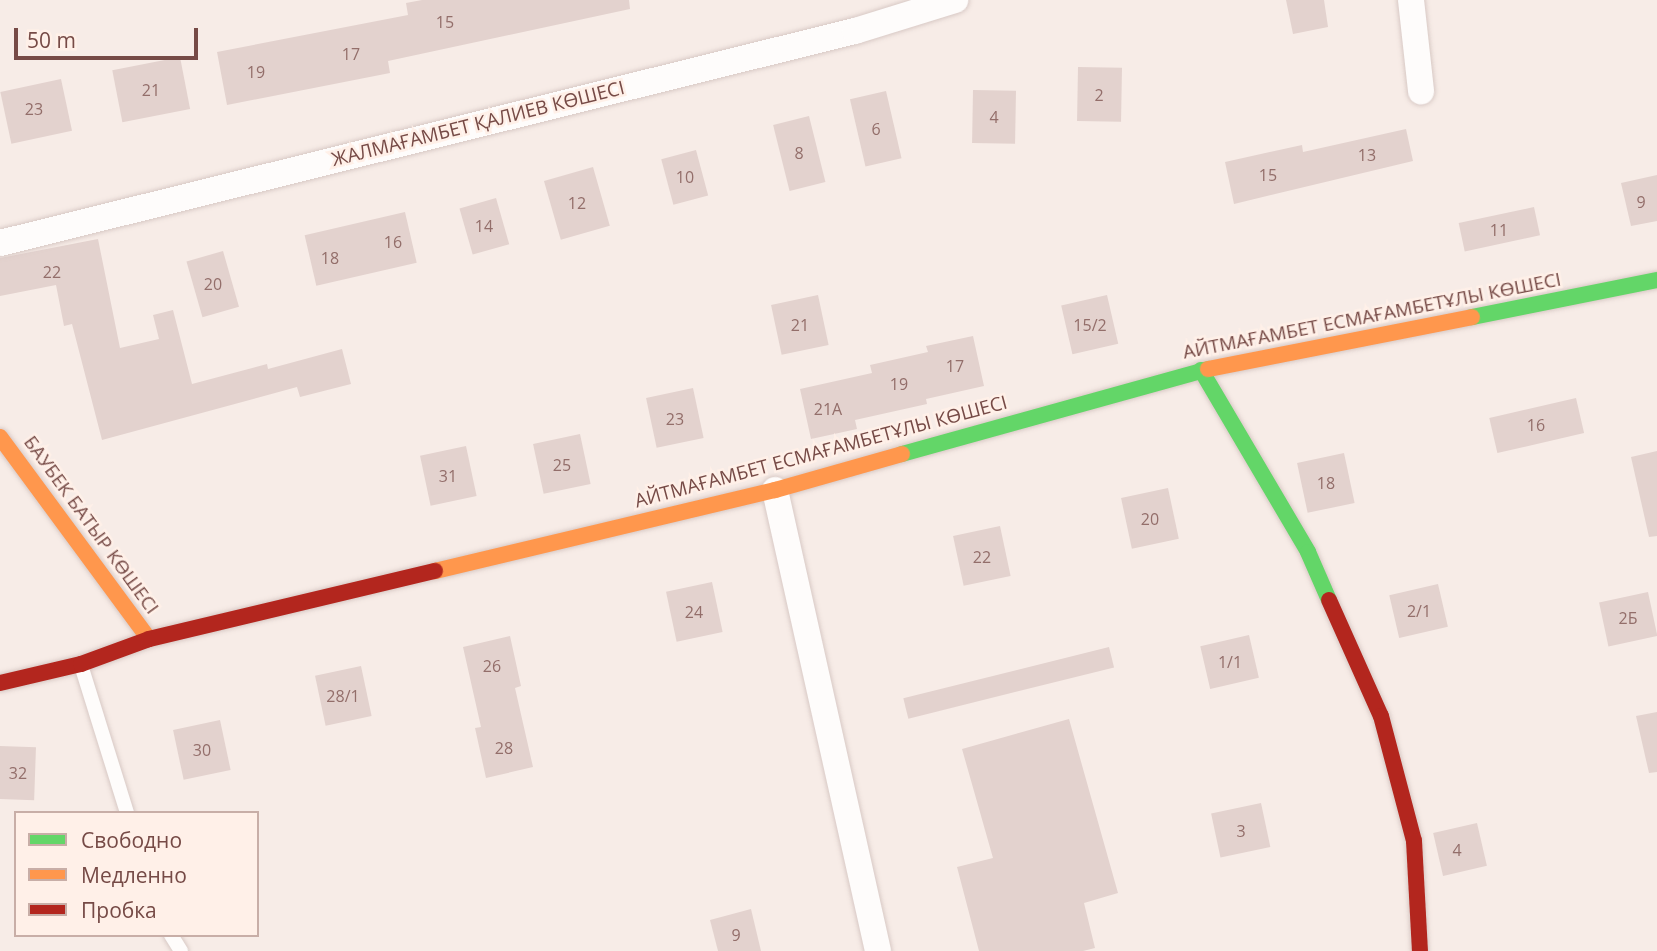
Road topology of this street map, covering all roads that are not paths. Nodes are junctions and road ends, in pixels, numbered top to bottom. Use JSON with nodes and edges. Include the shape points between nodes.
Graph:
{"nodes":[{"id":1,"x":955,"y":0,"type":"edge"},
{"id":2,"x":1411,"y":0,"type":"edge"},
{"id":3,"x":1421,"y":91,"type":"dead end"},
{"id":4,"x":0,"y":243,"type":"edge"},
{"id":5,"x":1657,"y":281,"type":"edge"},
{"id":6,"x":1201,"y":370,"type":"junction"},
{"id":7,"x":0,"y":437,"type":"edge"},
{"id":8,"x":775,"y":490,"type":"junction"},
{"id":9,"x":149,"y":639,"type":"junction"},
{"id":10,"x":80,"y":664,"type":"junction"},
{"id":11,"x":0,"y":683,"type":"edge"},
{"id":12,"x":126,"y":811,"type":"edge"},
{"id":13,"x":878,"y":951,"type":"edge"},
{"id":14,"x":1420,"y":951,"type":"edge"}],
"edges":[{"from":1,"to":4,"type":"street","name":"ЖАЛМАҒАМБЕТ ҚАЛИЕВ КӨШЕСІ","via":[[855,31]]},
{"from":2,"to":3,"type":"street"},
{"from":5,"to":6,"type":"street","name":"АЙТМАҒАМБЕТ ЕСМАҒАМБЕТҰЛЫ КӨШЕСІ"},
{"from":6,"to":8,"type":"street","name":"АЙТМАҒАМБЕТ ЕСМАҒАМБЕТҰЛЫ КӨШЕСІ"},
{"from":6,"to":14,"type":"street","via":[[1308,552],[1381,716],[1414,841]]},
{"from":7,"to":9,"type":"street","name":"БАУБЕК БАТЫР КӨШЕСІ"},
{"from":8,"to":9,"type":"street","name":"АЙТМАҒАМБЕТ ЕСМАҒАМБЕТҰЛЫ КӨШЕСІ"},
{"from":8,"to":13,"type":"street"},
{"from":9,"to":10,"type":"street","name":"АЙТМАҒАМБЕТ ЕСМАҒАМБЕТҰЛЫ КӨШЕСІ"},
{"from":10,"to":11,"type":"street","name":"АЙТМАҒАМБЕТ ЕСМАҒАМБЕТҰЛЫ КӨШЕСІ"},
{"from":10,"to":12,"type":"lane"}]}
